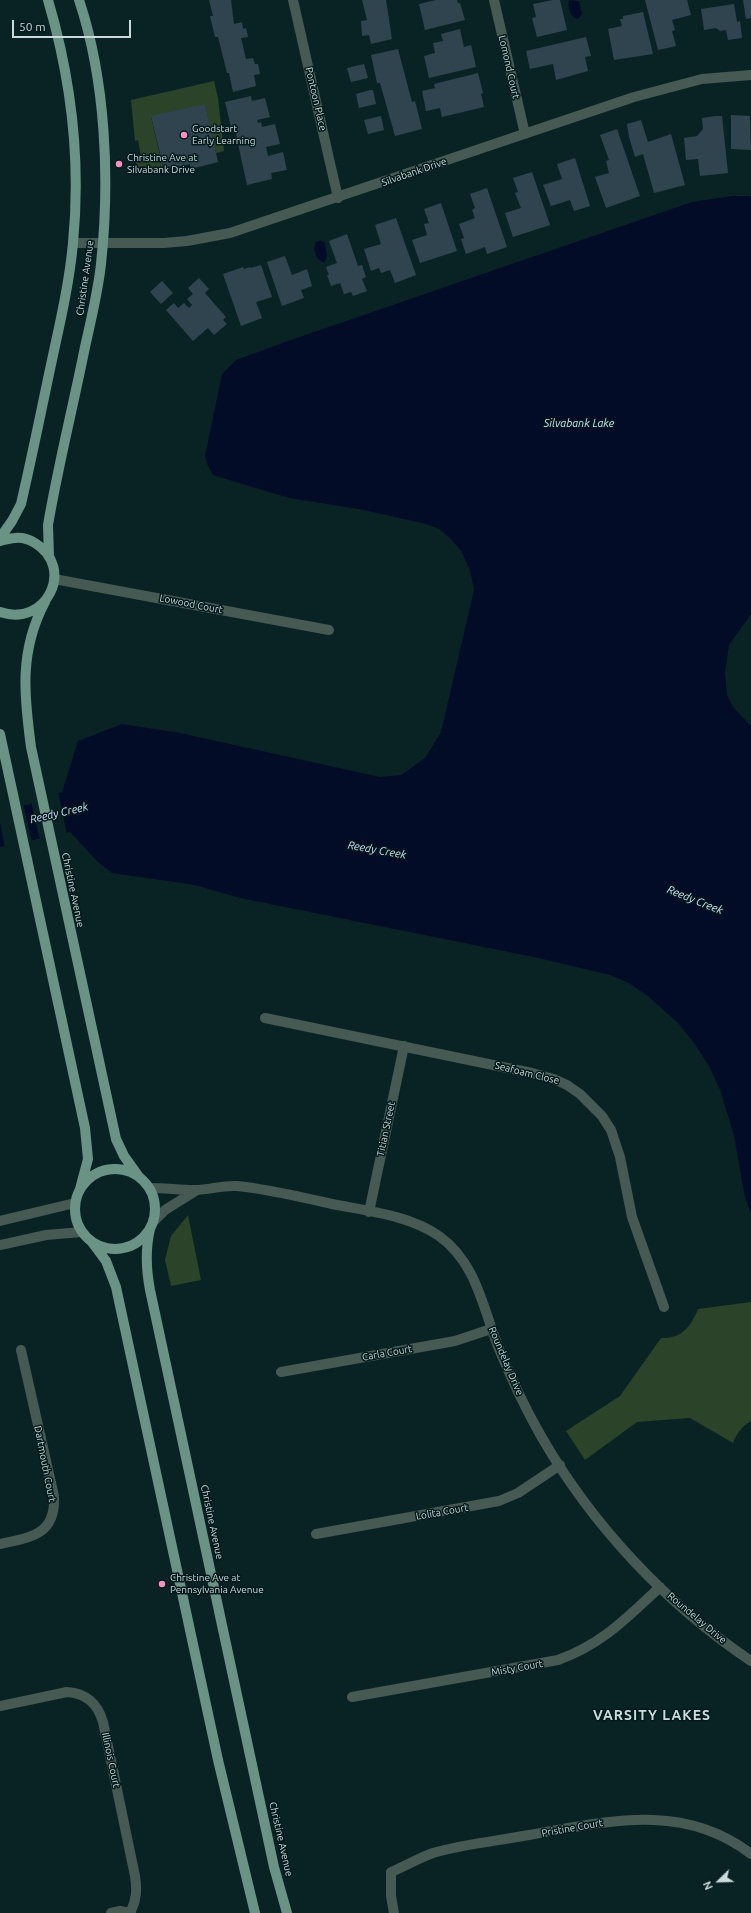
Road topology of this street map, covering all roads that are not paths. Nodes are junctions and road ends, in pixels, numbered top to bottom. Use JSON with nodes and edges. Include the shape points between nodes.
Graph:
{"nodes":[{"id":1,"x":48,"y":0,"type":"edge"},
{"id":2,"x":79,"y":0,"type":"edge"},
{"id":3,"x":293,"y":0,"type":"edge"},
{"id":4,"x":494,"y":0,"type":"edge"},
{"id":5,"x":751,"y":75,"type":"edge"},
{"id":6,"x":525,"y":134,"type":"junction"},
{"id":7,"x":338,"y":198,"type":"junction"},
{"id":8,"x":73,"y":244,"type":"junction"},
{"id":9,"x":102,"y":244,"type":"junction"},
{"id":10,"x":0,"y":539,"type":"edge"},
{"id":11,"x":49,"y":557,"type":"junction"},
{"id":12,"x":54,"y":578,"type":"junction"},
{"id":13,"x":45,"y":602,"type":"junction"},
{"id":14,"x":0,"y":612,"type":"edge"},
{"id":15,"x":329,"y":630,"type":"dead end"},
{"id":16,"x":0,"y":734,"type":"edge"},
{"id":17,"x":265,"y":1018,"type":"dead end"},
{"id":18,"x":404,"y":1046,"type":"junction"},
{"id":19,"x":139,"y":1177,"type":"junction"},
{"id":20,"x":149,"y":1188,"type":"junction"},
{"id":21,"x":80,"y":1189,"type":"junction"},
{"id":22,"x":197,"y":1190,"type":"junction"},
{"id":23,"x":75,"y":1203,"type":"junction"},
{"id":24,"x":369,"y":1212,"type":"junction"},
{"id":25,"x":0,"y":1221,"type":"edge"},
{"id":26,"x":152,"y":1225,"type":"junction"},
{"id":27,"x":82,"y":1232,"type":"junction"},
{"id":28,"x":92,"y":1242,"type":"junction"},
{"id":29,"x":0,"y":1245,"type":"edge"},
{"id":30,"x":664,"y":1307,"type":"dead end"},
{"id":31,"x":491,"y":1329,"type":"junction"},
{"id":32,"x":21,"y":1350,"type":"dead end"},
{"id":33,"x":280,"y":1372,"type":"dead end"},
{"id":34,"x":560,"y":1465,"type":"junction"},
{"id":35,"x":316,"y":1534,"type":"dead end"},
{"id":36,"x":0,"y":1544,"type":"edge"},
{"id":37,"x":660,"y":1587,"type":"junction"},
{"id":38,"x":751,"y":1661,"type":"edge"},
{"id":39,"x":352,"y":1697,"type":"dead end"},
{"id":40,"x":0,"y":1706,"type":"edge"},
{"id":41,"x":751,"y":1854,"type":"edge"},
{"id":42,"x":111,"y":1913,"type":"edge"},
{"id":43,"x":131,"y":1913,"type":"edge"},
{"id":44,"x":255,"y":1913,"type":"edge"},
{"id":45,"x":287,"y":1913,"type":"edge"},
{"id":46,"x":394,"y":1913,"type":"edge"}],
"edges":[{"from":1,"to":8,"type":"main road","name":"Christine Avenue","via":[[61,48],[73,123]]},
{"from":2,"to":9,"type":"main road","name":"Christine Avenue","via":[[96,77],[104,132]]},
{"from":3,"to":7,"type":"street","name":"Pontoon Place"},
{"from":4,"to":6,"type":"street","name":"Lomond Court"},
{"from":5,"to":6,"type":"street","name":"Silvabank Drive","via":[[667,87]]},
{"from":6,"to":7,"type":"street","name":"Silvabank Drive"},
{"from":7,"to":9,"type":"street","name":"Silvabank Drive","via":[[230,233],[171,242]]},
{"from":8,"to":9,"type":"street","name":"Silvabank Drive"},
{"from":8,"to":10,"type":"main road","name":"Christine Avenue","via":[[62,314],[21,504]]},
{"from":9,"to":11,"type":"main road","name":"Christine Avenue","via":[[94,307],[48,525]]},
{"from":10,"to":11,"type":"main road","via":[[16,537],[29,540],[41,547]]},
{"from":11,"to":12,"type":"main road","name":"Christine Avenue"},
{"from":12,"to":13,"type":"main road","name":"Christine Avenue","via":[[52,591]]},
{"from":12,"to":15,"type":"street","name":"Lowood Court"},
{"from":13,"to":14,"type":"main road","via":[[34,611],[22,615]]},
{"from":13,"to":19,"type":"main road","name":"Christine Avenue","via":[[34,622],[26,659],[26,710],[39,788],[116,1140]]},
{"from":16,"to":21,"type":"main road","via":[[85,1128],[88,1159]]},
{"from":17,"to":18,"type":"street","name":"Seafoam Close"},
{"from":18,"to":24,"type":"street","name":"Titian Street"},
{"from":18,"to":30,"type":"street","name":"Seafoam Close","via":[[554,1078],[567,1084],[593,1106],[602,1116],[616,1142],[632,1217]]},
{"from":19,"to":20,"type":"main road"},
{"from":19,"to":21,"type":"main road","via":[[127,1170],[114,1168],[100,1171],[89,1178]]},
{"from":20,"to":22,"type":"street","name":"Roundelay Drive"},
{"from":20,"to":26,"type":"main road","via":[[154,1204]]},
{"from":21,"to":23,"type":"main road"},
{"from":22,"to":24,"type":"street","name":"Roundelay Drive","via":[[234,1186],[259,1188]]},
{"from":22,"to":26,"type":"street","name":"Roundelay Drive","via":[[166,1210]]},
{"from":23,"to":25,"type":"street"},
{"from":23,"to":27,"type":"main road","via":[[75,1213]]},
{"from":24,"to":31,"type":"street","name":"Roundelay Drive","via":[[420,1225],[455,1249],[466,1263],[477,1287]]},
{"from":26,"to":28,"type":"main road","via":[[142,1239],[124,1248],[104,1248]]},
{"from":26,"to":45,"type":"main road","name":"Christine Avenue","via":[[147,1242],[146,1271],[152,1303],[273,1859]]},
{"from":27,"to":28,"type":"main road"},
{"from":27,"to":29,"type":"street","via":[[46,1235]]},
{"from":28,"to":44,"type":"main road","via":[[106,1261],[116,1287],[222,1775]]},
{"from":31,"to":33,"type":"street","name":"Carla Court","via":[[455,1341]]},
{"from":31,"to":34,"type":"street","name":"Roundelay Drive","via":[[515,1385],[541,1436]]},
{"from":32,"to":36,"type":"street","name":"Dartmouth Court","via":[[54,1496],[54,1509],[50,1523],[40,1532],[28,1538]]},
{"from":34,"to":35,"type":"street","name":"Lolita Court","via":[[518,1493],[499,1501]]},
{"from":34,"to":37,"type":"street","name":"Roundelay Drive","via":[[612,1537]]},
{"from":37,"to":38,"type":"street","name":"Roundelay Drive","via":[[712,1632]]},
{"from":37,"to":39,"type":"street","name":"Misty Court","via":[[601,1640],[580,1652],[558,1660]]},
{"from":40,"to":43,"type":"street","name":"Illinois Court","via":[[67,1692],[87,1697],[96,1706],[103,1722],[135,1876],[137,1890]]},
{"from":41,"to":46,"type":"street","name":"Pristine Court","via":[[728,1839],[690,1824],[641,1818],[600,1823],[449,1850],[420,1858],[391,1872]]},
{"from":42,"to":43,"type":"street"}]}
